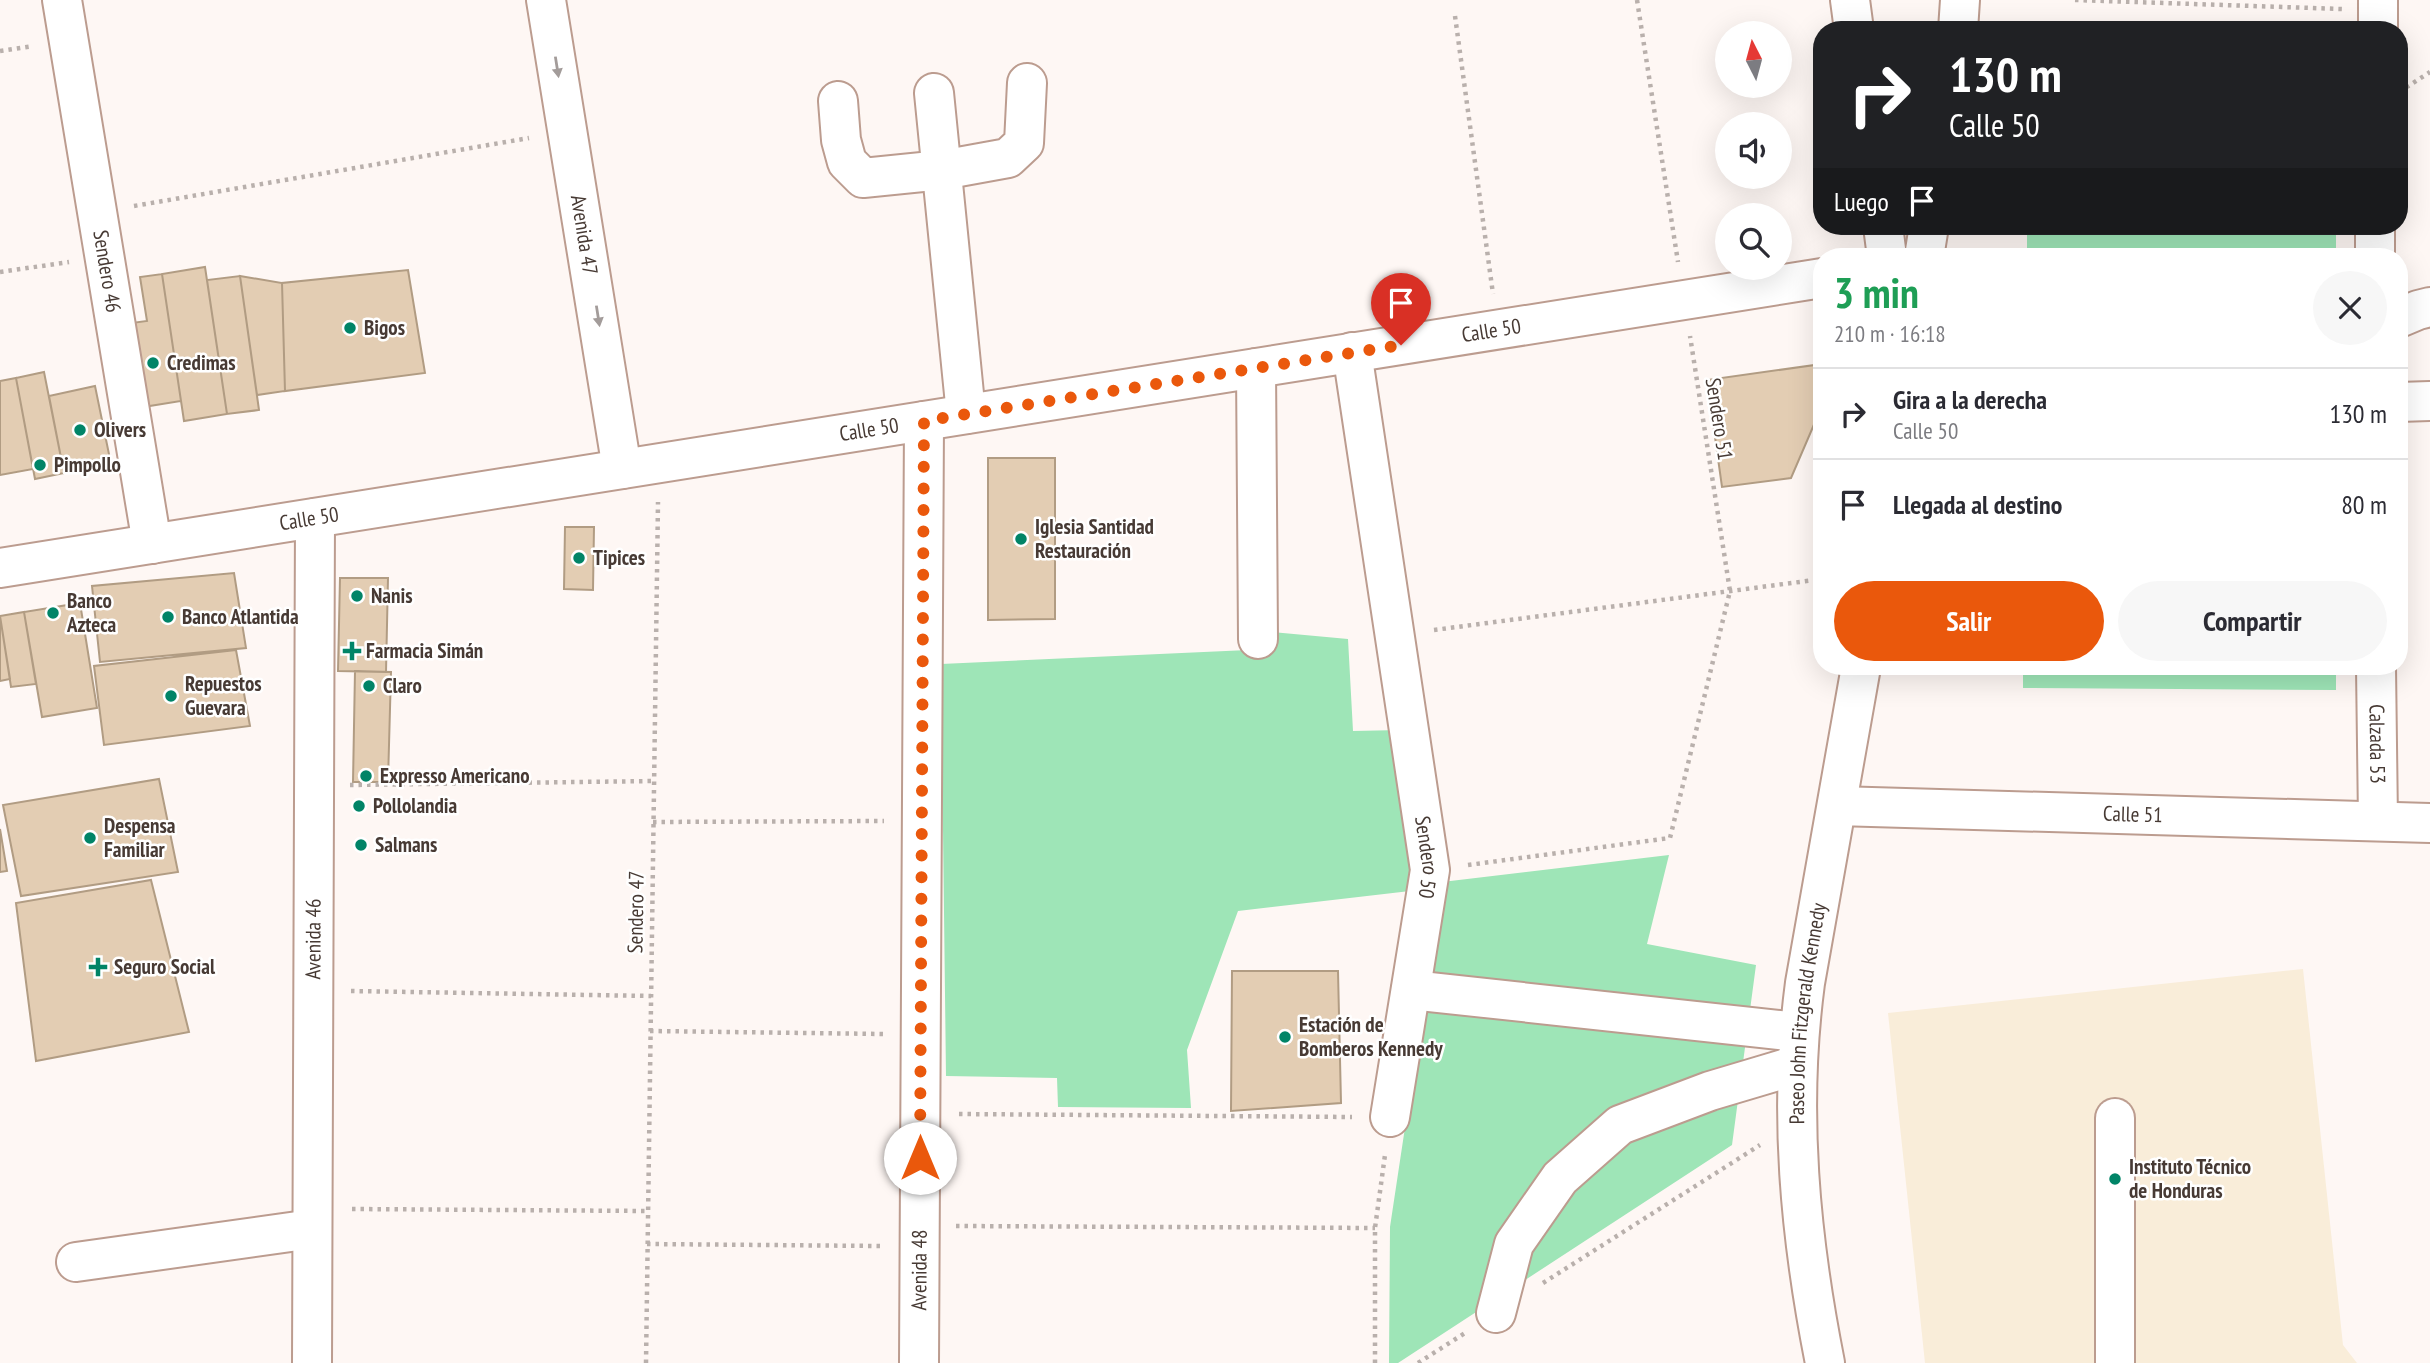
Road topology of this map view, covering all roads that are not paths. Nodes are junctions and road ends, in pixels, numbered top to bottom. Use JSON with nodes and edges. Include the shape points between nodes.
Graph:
{"nodes":[{"id":1,"x":62,"y":0,"type":"edge"},
{"id":2,"x":547,"y":0,"type":"edge"},
{"id":3,"x":1850,"y":0,"type":"edge"},
{"id":4,"x":1960,"y":0,"type":"edge"},
{"id":5,"x":1853,"y":21,"type":"edge"},
{"id":6,"x":1959,"y":21,"type":"edge"},
{"id":7,"x":1027,"y":83,"type":"dead end"},
{"id":8,"x":934,"y":93,"type":"dead end"},
{"id":9,"x":838,"y":101,"type":"dead end"},
{"id":10,"x":942,"y":170,"type":"junction"},
{"id":11,"x":1813,"y":279,"type":"edge"},
{"id":12,"x":2430,"y":307,"type":"edge"},
{"id":13,"x":2408,"y":314,"type":"edge"},
{"id":14,"x":1352,"y":352,"type":"junction"},
{"id":15,"x":1256,"y":368,"type":"junction"},
{"id":16,"x":2430,"y":401,"type":"edge"},
{"id":17,"x":2408,"y":402,"type":"edge"},
{"id":18,"x":965,"y":414,"type":"junction"},
{"id":19,"x":924,"y":421,"type":"junction"},
{"id":20,"x":640,"y":466,"type":"junction"},
{"id":21,"x":314,"y":518,"type":"junction"},
{"id":22,"x":152,"y":544,"type":"junction"},
{"id":23,"x":0,"y":568,"type":"edge"},
{"id":24,"x":1258,"y":639,"type":"dead end"},
{"id":25,"x":1860,"y":675,"type":"edge"},
{"id":26,"x":2376,"y":675,"type":"edge"},
{"id":27,"x":1837,"y":806,"type":"junction"},
{"id":28,"x":2378,"y":821,"type":"junction"},
{"id":29,"x":2430,"y":823,"type":"edge"},
{"id":30,"x":1411,"y":990,"type":"junction"},
{"id":31,"x":1797,"y":1048,"type":"junction"},
{"id":32,"x":1390,"y":1117,"type":"road end"},
{"id":33,"x":2115,"y":1118,"type":"dead end"},
{"id":34,"x":312,"y":1219,"type":"junction"},
{"id":35,"x":76,"y":1262,"type":"dead end"},
{"id":36,"x":1496,"y":1313,"type":"road end"},
{"id":37,"x":312,"y":1363,"type":"edge"},
{"id":38,"x":919,"y":1363,"type":"edge"},
{"id":39,"x":1825,"y":1363,"type":"edge"},
{"id":40,"x":2115,"y":1363,"type":"edge"}],
"edges":[{"from":1,"to":22,"type":"street","name":"Sendero 46"},
{"from":2,"to":20,"type":"street","name":"Avenida 47","one_way":true,"via":[[568,131]]},
{"from":3,"to":5,"type":"street"},
{"from":4,"to":6,"type":"street"},
{"from":7,"to":10,"type":"street","via":[[1024,143],[1009,158]]},
{"from":8,"to":10,"type":"street"},
{"from":9,"to":10,"type":"street","via":[[846,162],[863,178]]},
{"from":10,"to":18,"type":"street"},
{"from":11,"to":14,"type":"street","name":"Calle 50"},
{"from":12,"to":13,"type":"street"},
{"from":14,"to":15,"type":"street","name":"Calle 50"},
{"from":14,"to":30,"type":"street","name":"Sendero 50","via":[[1430,870]]},
{"from":15,"to":18,"type":"street","name":"Calle 50"},
{"from":15,"to":24,"type":"street"},
{"from":16,"to":17,"type":"street"},
{"from":18,"to":19,"type":"street","name":"Calle 50"},
{"from":19,"to":20,"type":"street","name":"Calle 50"},
{"from":19,"to":38,"type":"street","name":"Avenida 48"},
{"from":20,"to":21,"type":"street","name":"Calle 50"},
{"from":21,"to":22,"type":"street","name":"Calle 50"},
{"from":21,"to":34,"type":"street","name":"Avenida 46"},
{"from":22,"to":23,"type":"street","name":"Calle 50"},
{"from":25,"to":27,"type":"street","name":"Paseo John Fitzgerald Kennedy"},
{"from":26,"to":28,"type":"street","name":"Calzada 53"},
{"from":27,"to":28,"type":"street","name":"Calle 51"},
{"from":27,"to":31,"type":"street","name":"Paseo John Fitzgerald Kennedy"},
{"from":28,"to":29,"type":"street","name":"Calle 51"},
{"from":30,"to":31,"type":"street"},
{"from":30,"to":32,"type":"street","name":"Sendero 50"},
{"from":31,"to":36,"type":"street","via":[[1710,1091],[1620,1125],[1560,1178],[1514,1244]]},
{"from":31,"to":39,"type":"street","name":"Paseo John Fitzgerald Kennedy","via":[[1798,1185],[1809,1286]]},
{"from":33,"to":40,"type":"street"},
{"from":34,"to":35,"type":"street"},
{"from":34,"to":37,"type":"street","name":"Avenida 46"}]}
